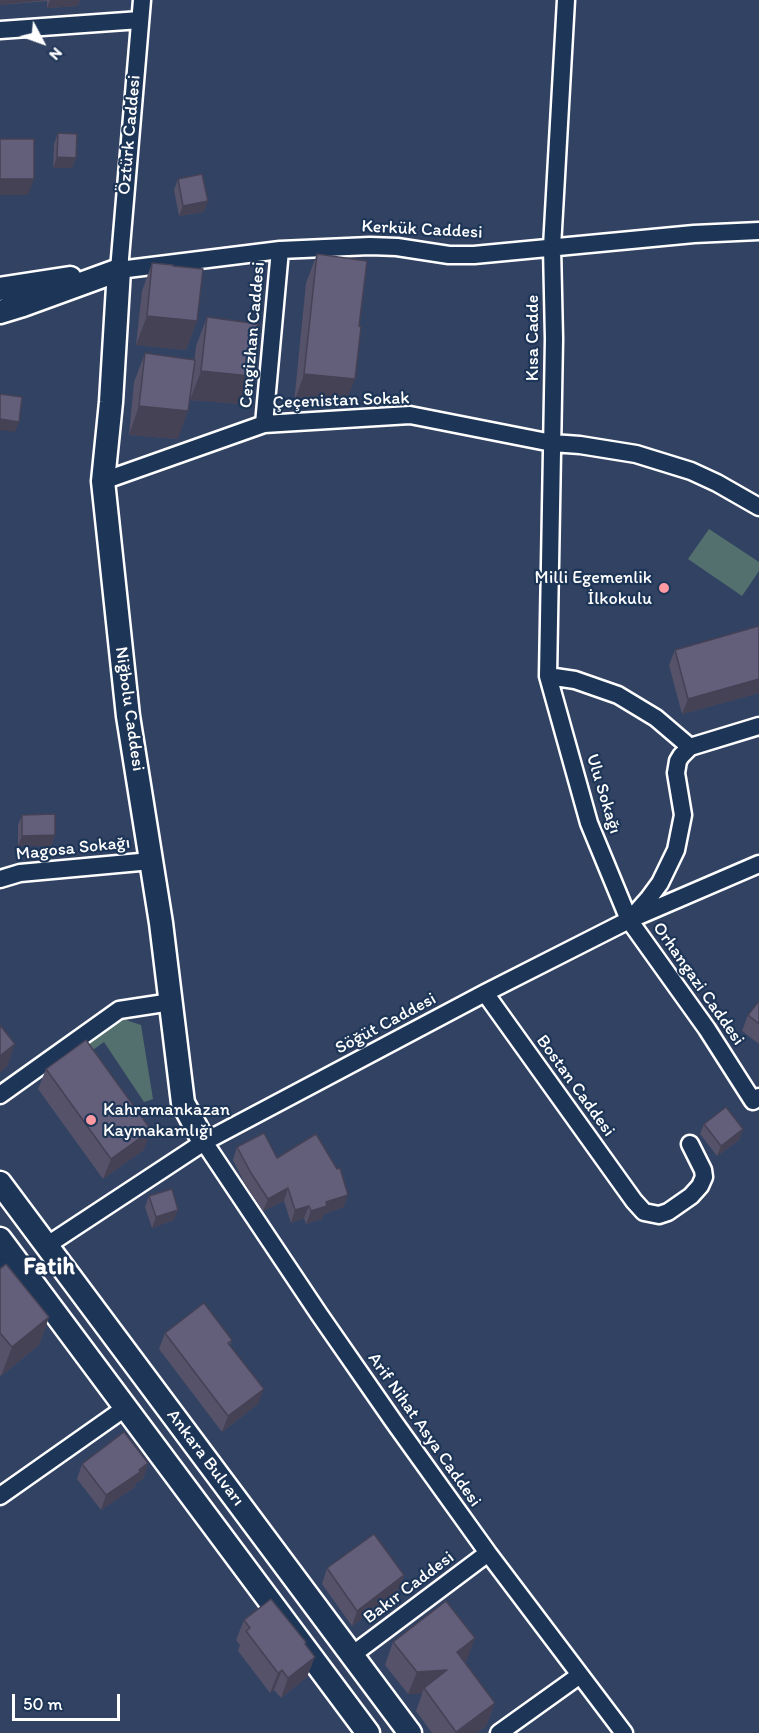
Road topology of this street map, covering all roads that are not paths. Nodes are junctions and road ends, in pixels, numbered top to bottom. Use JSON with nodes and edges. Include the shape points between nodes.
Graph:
{"nodes":[{"id":1,"x":142,"y":0,"type":"edge"},
{"id":2,"x":566,"y":0,"type":"edge"},
{"id":3,"x":140,"y":20,"type":"junction"},
{"id":4,"x":0,"y":30,"type":"edge"},
{"id":5,"x":759,"y":231,"type":"edge"},
{"id":6,"x":552,"y":247,"type":"junction"},
{"id":7,"x":279,"y":250,"type":"junction"},
{"id":8,"x":118,"y":270,"type":"junction"},
{"id":9,"x":0,"y":289,"type":"edge"},
{"id":10,"x":0,"y":312,"type":"edge"},
{"id":11,"x":264,"y":424,"type":"junction"},
{"id":12,"x":552,"y":443,"type":"junction"},
{"id":13,"x":103,"y":482,"type":"junction"},
{"id":14,"x":759,"y":507,"type":"edge"},
{"id":15,"x":548,"y":676,"type":"junction"},
{"id":16,"x":759,"y":726,"type":"edge"},
{"id":17,"x":690,"y":747,"type":"junction"},
{"id":18,"x":151,"y":861,"type":"junction"},
{"id":19,"x":759,"y":864,"type":"edge"},
{"id":20,"x":0,"y":879,"type":"edge"},
{"id":21,"x":629,"y":920,"type":"junction"},
{"id":22,"x":485,"y":993,"type":"junction"},
{"id":23,"x":171,"y":1002,"type":"junction"},
{"id":24,"x":0,"y":1095,"type":"edge"},
{"id":25,"x":756,"y":1099,"type":"edge"},
{"id":26,"x":204,"y":1142,"type":"junction"},
{"id":27,"x":690,"y":1144,"type":"dead end"},
{"id":28,"x":0,"y":1183,"type":"edge"},
{"id":29,"x":46,"y":1246,"type":"junction"},
{"id":30,"x":4,"y":1254,"type":"edge"},
{"id":31,"x":125,"y":1408,"type":"junction"},
{"id":32,"x":0,"y":1496,"type":"edge"},
{"id":33,"x":488,"y":1553,"type":"junction"},
{"id":34,"x":352,"y":1655,"type":"junction"},
{"id":35,"x":580,"y":1675,"type":"junction"},
{"id":36,"x":368,"y":1733,"type":"edge"},
{"id":37,"x":410,"y":1733,"type":"edge"},
{"id":38,"x":500,"y":1733,"type":"edge"},
{"id":39,"x":624,"y":1733,"type":"edge"}],
"edges":[{"from":1,"to":3,"type":"street","name":"Öztürk Caddesi"},
{"from":2,"to":6,"type":"street","name":"Kısa Cadde"},
{"from":3,"to":4,"type":"street"},
{"from":3,"to":8,"type":"street","name":"Öztürk Caddesi"},
{"from":5,"to":6,"type":"street","name":"Kerkük Caddesi"},
{"from":6,"to":7,"type":"street","name":"Kerkük Caddesi","via":[[474,255],[370,246]]},
{"from":6,"to":12,"type":"street","name":"Kısa Cadde"},
{"from":7,"to":8,"type":"street","name":"Kerkük Caddesi"},
{"from":7,"to":11,"type":"street","name":"Cengizhan Caddesi"},
{"from":8,"to":9,"type":"main road"},
{"from":8,"to":10,"type":"main road"},
{"from":8,"to":13,"type":"main road","name":"Niğbolu Caddesi"},
{"from":11,"to":12,"type":"street","name":"Çeçenistan Sokak","via":[[410,415]]},
{"from":11,"to":13,"type":"street","name":"Çeçenistan Sokak"},
{"from":12,"to":14,"type":"street","name":"Çeçenistan Sokak","via":[[609,448],[664,461],[717,483]]},
{"from":12,"to":15,"type":"street","name":"Kısa Cadde"},
{"from":13,"to":18,"type":"main road","name":"Niğbolu Caddesi","via":[[128,716]]},
{"from":15,"to":17,"type":"street","via":[[576,680],[618,695],[656,718]]},
{"from":15,"to":21,"type":"street","name":"Ulu Sokağı","via":[[589,823]]},
{"from":16,"to":17,"type":"street"},
{"from":17,"to":21,"type":"street","via":[[676,767],[683,815],[676,850],[660,883]]},
{"from":18,"to":20,"type":"street","name":"Magosa Sokağı","via":[[20,873]]},
{"from":18,"to":23,"type":"main road","name":"Niğbolu Caddesi"},
{"from":19,"to":21,"type":"street","name":"Söğüt Caddesi"},
{"from":21,"to":22,"type":"street","name":"Söğüt Caddesi"},
{"from":21,"to":25,"type":"street","name":"Orhangazi Caddesi"},
{"from":22,"to":26,"type":"street","name":"Söğüt Caddesi"},
{"from":22,"to":27,"type":"street","name":"Bostan Caddesi","via":[[644,1212],[659,1215],[678,1206],[700,1186],[704,1170]]},
{"from":23,"to":24,"type":"street","via":[[119,1010]]},
{"from":23,"to":26,"type":"main road","name":"Niğbolu Caddesi","via":[[183,1103]]},
{"from":26,"to":29,"type":"street","name":"Söğüt Caddesi"},
{"from":26,"to":33,"type":"street","name":"Arif Nihat Asya Caddesi","via":[[333,1334]]},
{"from":28,"to":29,"type":"main road","name":"Ankara Bulvarı"},
{"from":29,"to":34,"type":"main road","name":"Ankara Bulvarı"},
{"from":30,"to":31,"type":"main road","name":"Ankara Bulvarı"},
{"from":31,"to":32,"type":"street"},
{"from":31,"to":36,"type":"main road","name":"Ankara Bulvarı"},
{"from":33,"to":34,"type":"street","name":"Bakır Caddesi"},
{"from":33,"to":35,"type":"street","name":"Arif Nihat Asya Caddesi"},
{"from":34,"to":37,"type":"main road","name":"Ankara Bulvarı"},
{"from":35,"to":38,"type":"street"},
{"from":35,"to":39,"type":"street","name":"Arif Nihat Asya Caddesi"}]}
